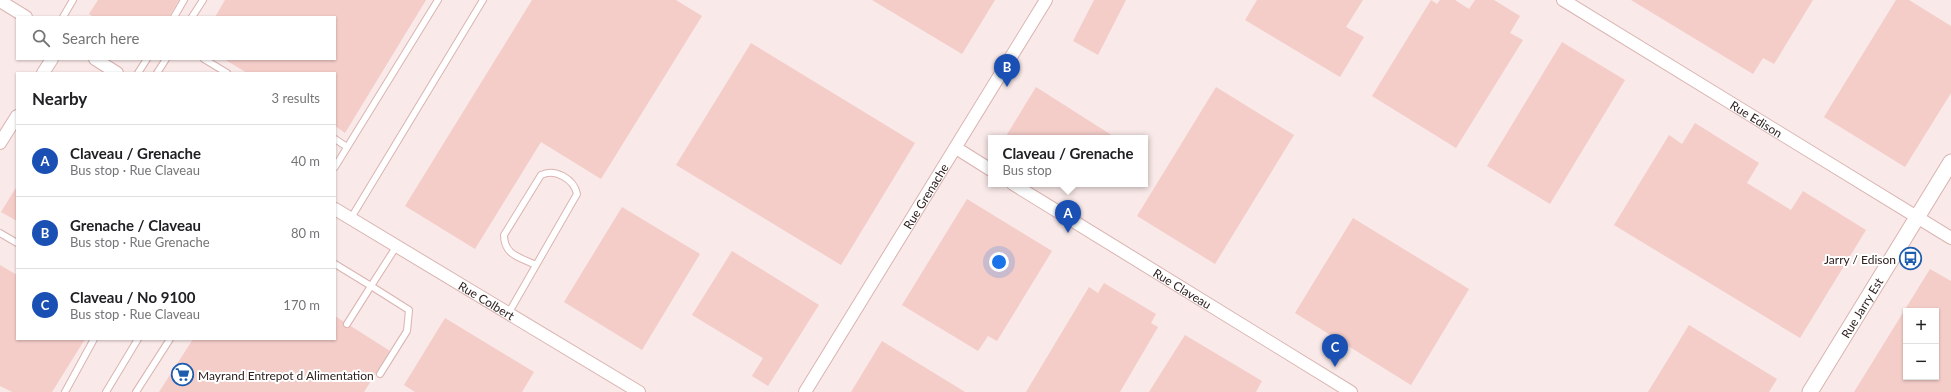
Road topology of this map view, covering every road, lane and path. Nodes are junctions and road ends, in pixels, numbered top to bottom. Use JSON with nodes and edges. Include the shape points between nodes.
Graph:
{"nodes":[{"id":1,"x":73,"y":0,"type":"edge"},
{"id":2,"x":184,"y":0,"type":"edge"},
{"id":3,"x":202,"y":0,"type":"edge"},
{"id":4,"x":438,"y":0,"type":"edge"},
{"id":5,"x":483,"y":0,"type":"edge"},
{"id":6,"x":1046,"y":0,"type":"edge"},
{"id":7,"x":1563,"y":0,"type":"edge"},
{"id":8,"x":0,"y":1,"type":"edge"},
{"id":9,"x":24,"y":16,"type":"edge"},
{"id":10,"x":64,"y":16,"type":"edge"},
{"id":11,"x":175,"y":16,"type":"edge"},
{"id":12,"x":193,"y":16,"type":"edge"},
{"id":13,"x":51,"y":60,"type":"edge"},
{"id":14,"x":97,"y":60,"type":"edge"},
{"id":15,"x":146,"y":60,"type":"edge"},
{"id":16,"x":165,"y":60,"type":"edge"},
{"id":17,"x":206,"y":60,"type":"edge"},
{"id":18,"x":44,"y":72,"type":"edge"},
{"id":19,"x":116,"y":72,"type":"edge"},
{"id":20,"x":139,"y":72,"type":"edge"},
{"id":21,"x":158,"y":72,"type":"edge"},
{"id":22,"x":225,"y":72,"type":"edge"},
{"id":23,"x":16,"y":118,"type":"edge"},
{"id":24,"x":336,"y":140,"type":"edge"},
{"id":25,"x":0,"y":143,"type":"edge"},
{"id":26,"x":347,"y":147,"type":"junction"},
{"id":27,"x":956,"y":148,"type":"junction"},
{"id":28,"x":1951,"y":162,"type":"edge"},
{"id":29,"x":336,"y":165,"type":"edge"},
{"id":30,"x":988,"y":168,"type":"edge"},
{"id":31,"x":1018,"y":187,"type":"edge"},
{"id":32,"x":336,"y":210,"type":"edge"},
{"id":33,"x":1918,"y":217,"type":"junction"},
{"id":34,"x":351,"y":218,"type":"junction"},
{"id":35,"x":0,"y":233,"type":"edge"},
{"id":36,"x":1951,"y":238,"type":"edge"},
{"id":37,"x":16,"y":242,"type":"edge"},
{"id":38,"x":396,"y":247,"type":"junction"},
{"id":39,"x":336,"y":265,"type":"edge"},
{"id":40,"x":536,"y":265,"type":"junction"},
{"id":41,"x":371,"y":286,"type":"junction"},
{"id":42,"x":508,"y":314,"type":"junction"},
{"id":43,"x":347,"y":324,"type":"dead end"},
{"id":44,"x":93,"y":340,"type":"edge"},
{"id":45,"x":137,"y":340,"type":"edge"},
{"id":46,"x":169,"y":340,"type":"edge"},
{"id":47,"x":380,"y":374,"type":"dead end"},
{"id":48,"x":65,"y":392,"type":"edge"},
{"id":49,"x":106,"y":392,"type":"edge"},
{"id":50,"x":136,"y":392,"type":"edge"},
{"id":51,"x":639,"y":392,"type":"edge"},
{"id":52,"x":805,"y":392,"type":"edge"},
{"id":53,"x":1351,"y":392,"type":"edge"},
{"id":54,"x":1810,"y":392,"type":"edge"}],
"edges":[{"from":1,"to":10,"type":"lane"},
{"from":2,"to":11,"type":"lane"},
{"from":3,"to":12,"type":"lane"},
{"from":4,"to":26,"type":"lane"},
{"from":5,"to":34,"type":"lane"},
{"from":6,"to":27,"type":"street","name":"Rue Grenache"},
{"from":7,"to":33,"type":"street","name":"Rue Edison"},
{"from":8,"to":9,"type":"street"},
{"from":13,"to":18,"type":"street"},
{"from":14,"to":19,"type":"street"},
{"from":15,"to":20,"type":"lane"},
{"from":16,"to":21,"type":"lane"},
{"from":17,"to":22,"type":"lane"},
{"from":23,"to":25,"type":"street"},
{"from":24,"to":26,"type":"lane"},
{"from":26,"to":29,"type":"lane"},
{"from":27,"to":30,"type":"street"},
{"from":27,"to":52,"type":"street","name":"Rue Grenache"},
{"from":28,"to":33,"type":"street","name":"Rue Jarry Est"},
{"from":31,"to":53,"type":"street","name":"Rue Claveau"},
{"from":32,"to":34,"type":"street","name":"Rue Colbert"},
{"from":33,"to":36,"type":"street","name":"Rue Edison"},
{"from":33,"to":54,"type":"street","name":"Rue Jarry Est"},
{"from":34,"to":38,"type":"street","name":"Rue Colbert"},
{"from":35,"to":37,"type":"lane"},
{"from":38,"to":41,"type":"lane"},
{"from":38,"to":42,"type":"street","name":"Rue Colbert"},
{"from":39,"to":41,"type":"lane"},
{"from":40,"to":40,"type":"lane","via":[[577,194],[572,183],[556,172],[541,175],[504,235],[504,244],[508,251]]},
{"from":40,"to":42,"type":"lane"},
{"from":41,"to":43,"type":"lane"},
{"from":41,"to":47,"type":"lane","via":[[409,310],[407,331]]},
{"from":42,"to":51,"type":"street","name":"Rue Colbert"},
{"from":44,"to":48,"type":"lane"},
{"from":45,"to":49,"type":"lane"},
{"from":46,"to":50,"type":"lane"}]}
